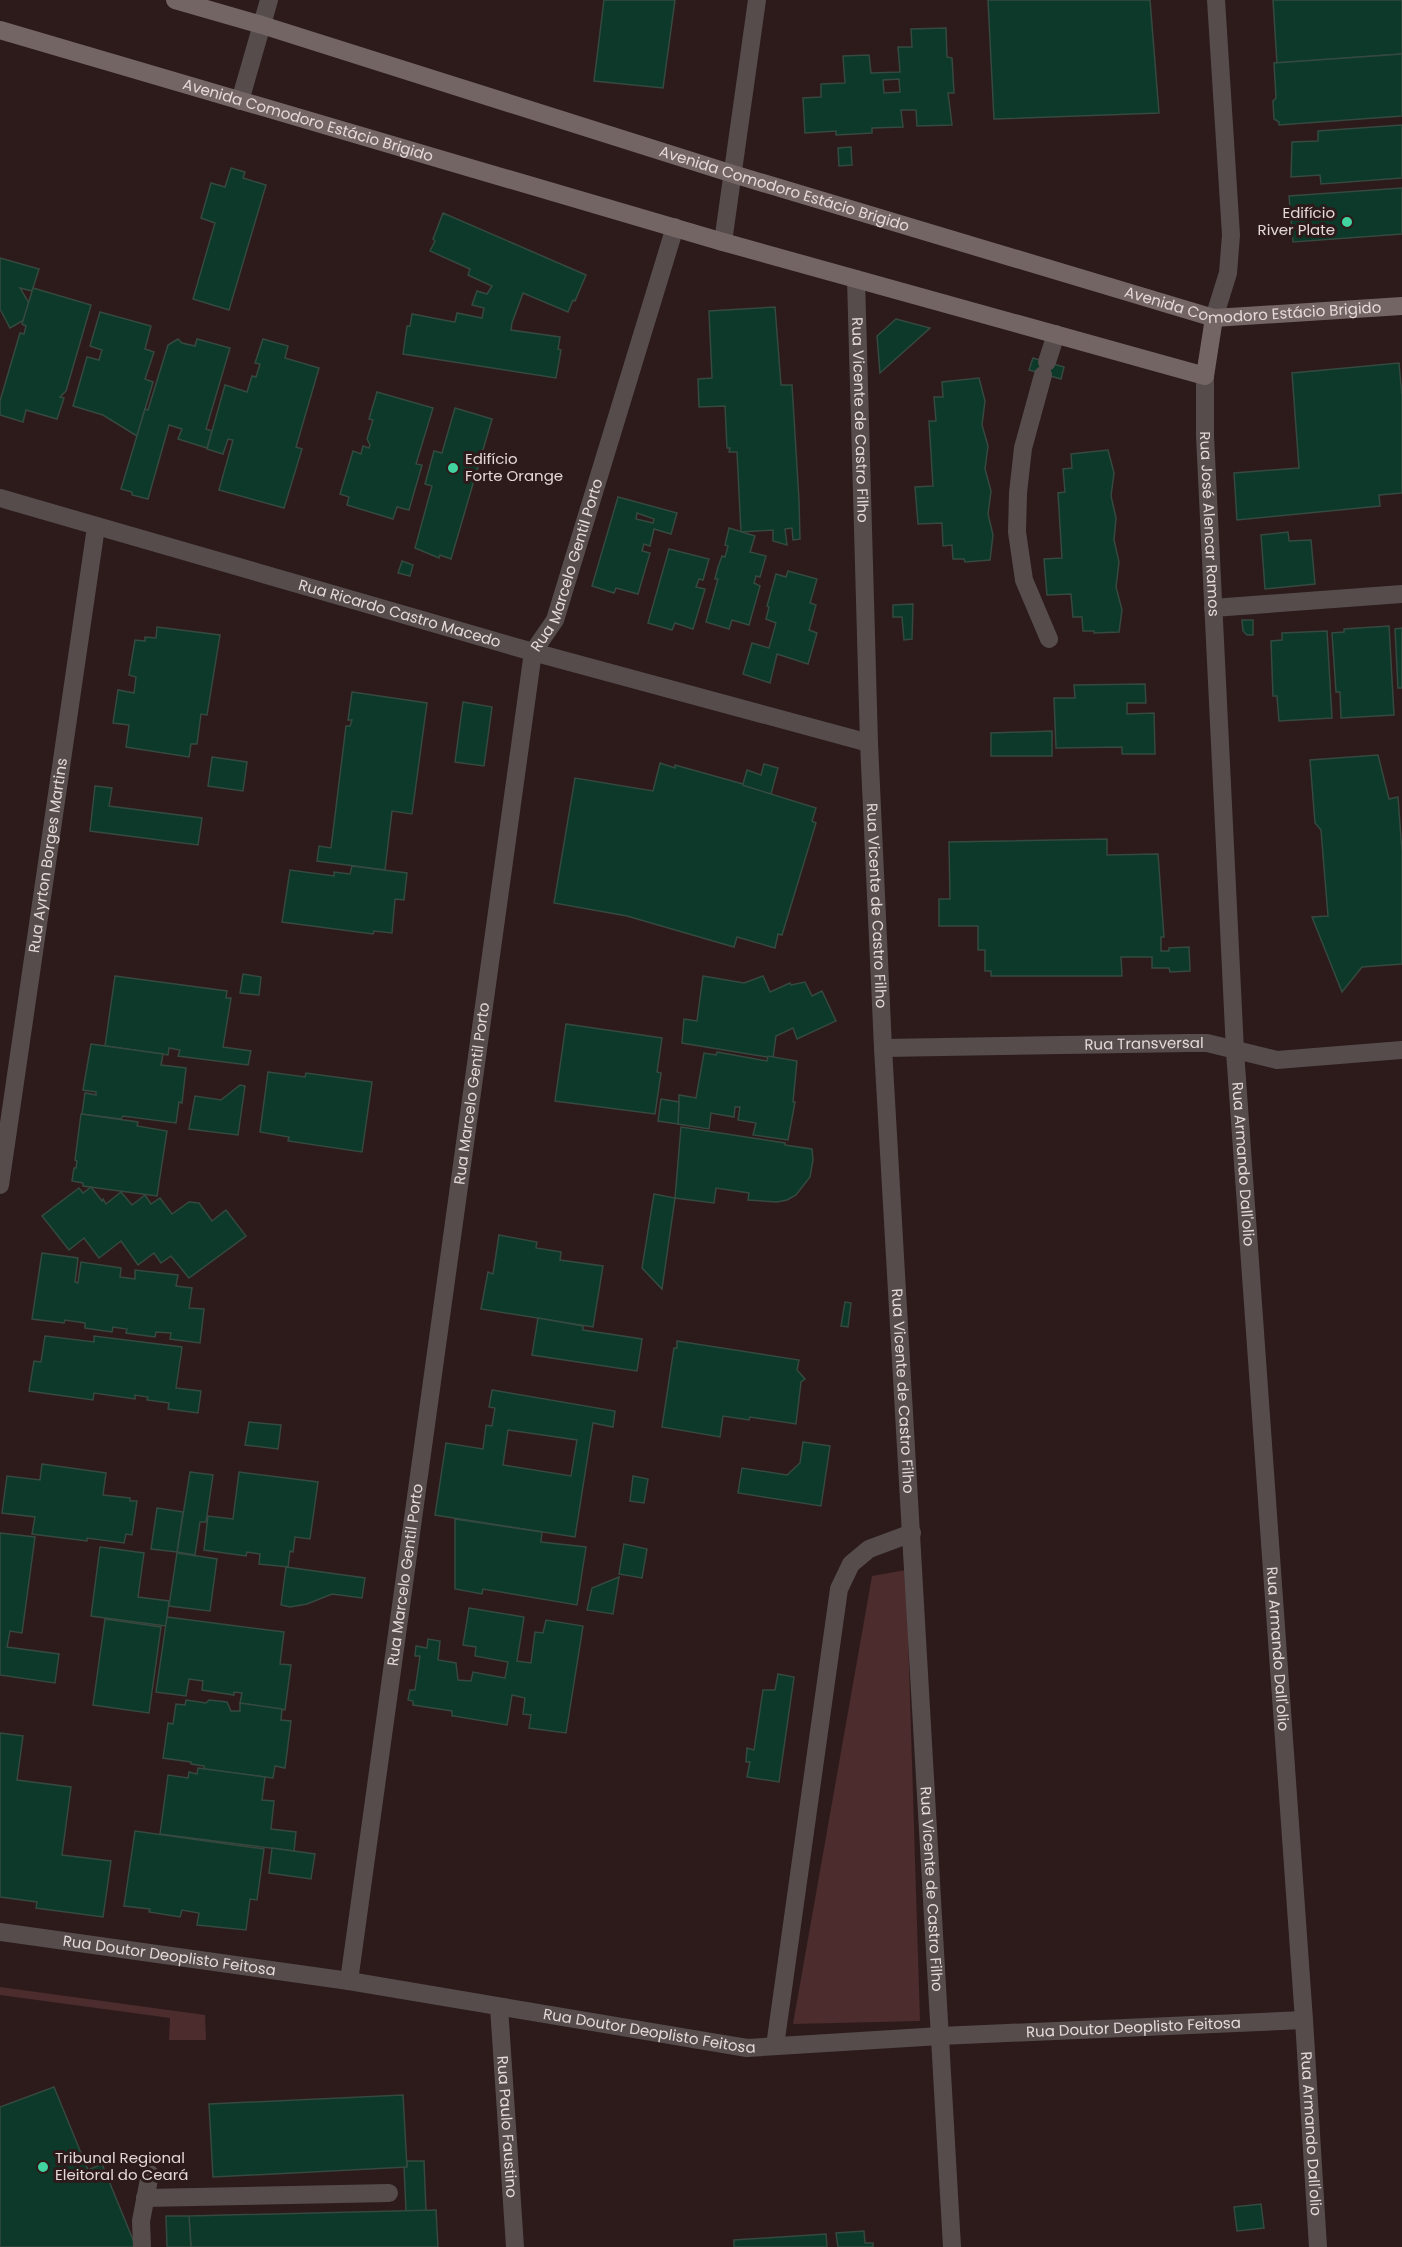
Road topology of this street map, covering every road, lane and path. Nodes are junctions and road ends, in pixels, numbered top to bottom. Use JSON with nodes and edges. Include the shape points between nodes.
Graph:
{"nodes":[{"id":1,"x":175,"y":0,"type":"edge"},
{"id":2,"x":270,"y":0,"type":"edge"},
{"id":3,"x":757,"y":0,"type":"edge"},
{"id":4,"x":1216,"y":0,"type":"edge"},
{"id":5,"x":262,"y":25,"type":"junction"},
{"id":6,"x":0,"y":30,"type":"edge"},
{"id":7,"x":240,"y":101,"type":"junction"},
{"id":8,"x":733,"y":174,"type":"junction"},
{"id":9,"x":675,"y":227,"type":"junction"},
{"id":10,"x":723,"y":242,"type":"junction"},
{"id":11,"x":856,"y":279,"type":"junction"},
{"id":12,"x":1402,"y":306,"type":"edge"},
{"id":13,"x":1214,"y":318,"type":"junction"},
{"id":14,"x":1056,"y":334,"type":"junction"},
{"id":15,"x":1205,"y":376,"type":"junction"},
{"id":16,"x":0,"y":498,"type":"edge"},
{"id":17,"x":96,"y":527,"type":"junction"},
{"id":18,"x":1402,"y":594,"type":"edge"},
{"id":19,"x":1213,"y":608,"type":"junction"},
{"id":20,"x":1049,"y":639,"type":"dead end"},
{"id":21,"x":533,"y":652,"type":"junction"},
{"id":22,"x":869,"y":743,"type":"junction"},
{"id":23,"x":883,"y":1048,"type":"junction"},
{"id":24,"x":1402,"y":1050,"type":"edge"},
{"id":25,"x":1235,"y":1051,"type":"junction"},
{"id":26,"x":0,"y":1185,"type":"edge"},
{"id":27,"x":912,"y":1533,"type":"junction"},
{"id":28,"x":0,"y":1932,"type":"edge"},
{"id":29,"x":349,"y":1981,"type":"junction"},
{"id":30,"x":499,"y":2007,"type":"junction"},
{"id":31,"x":1304,"y":2020,"type":"junction"},
{"id":32,"x":940,"y":2036,"type":"junction"},
{"id":33,"x":775,"y":2046,"type":"junction"},
{"id":34,"x":150,"y":2174,"type":"dead end"},
{"id":35,"x":389,"y":2193,"type":"dead end"},
{"id":36,"x":146,"y":2198,"type":"junction"},
{"id":37,"x":142,"y":2247,"type":"edge"},
{"id":38,"x":515,"y":2247,"type":"edge"},
{"id":39,"x":952,"y":2247,"type":"edge"},
{"id":40,"x":1318,"y":2247,"type":"edge"}],
"edges":[{"from":1,"to":5,"type":"main road","name":"Avenida Comodoro Estácio Brigido"},
{"from":2,"to":5,"type":"street"},
{"from":3,"to":8,"type":"street"},
{"from":4,"to":13,"type":"street","name":"Rua José Alencar Ramos","via":[[1231,235],[1228,273]]},
{"from":5,"to":7,"type":"street"},
{"from":5,"to":8,"type":"main road","name":"Avenida Comodoro Estácio Brigido"},
{"from":6,"to":7,"type":"main road","name":"Avenida Comodoro Estácio Brigido"},
{"from":7,"to":9,"type":"main road","name":"Avenida Comodoro Estácio Brigido"},
{"from":8,"to":10,"type":"street"},
{"from":8,"to":13,"type":"main road","name":"Avenida Comodoro Estácio Brigido"},
{"from":9,"to":10,"type":"main road","name":"Avenida Comodoro Estácio Brigido"},
{"from":9,"to":21,"type":"street","name":"Rua Marcelo Gentil Porto","via":[[555,620]]},
{"from":10,"to":11,"type":"main road","name":"Avenida Comodoro Estácio Brigido"},
{"from":11,"to":14,"type":"main road","name":"Avenida Comodoro Estácio Brigido"},
{"from":11,"to":22,"type":"street","name":"Rua Vicente de Castro Filho"},
{"from":12,"to":13,"type":"main road","name":"Avenida Comodoro Estácio Brigido"},
{"from":13,"to":15,"type":"main road","name":"Rua José Alencar Ramos"},
{"from":14,"to":15,"type":"main road","name":"Avenida Comodoro Estácio Brigido"},
{"from":14,"to":20,"type":"street","via":[[1023,447],[1017,532],[1024,580]]},
{"from":15,"to":19,"type":"street","name":"Rua José Alencar Ramos"},
{"from":16,"to":17,"type":"street","name":"Rua Ricardo Castro Macedo"},
{"from":17,"to":21,"type":"street","name":"Rua Ricardo Castro Macedo"},
{"from":17,"to":26,"type":"street","name":"Rua Ayrton Borges Martins"},
{"from":18,"to":19,"type":"street"},
{"from":19,"to":25,"type":"street","name":"Rua José Alencar Ramos"},
{"from":21,"to":22,"type":"street","name":"Rua Ricardo Castro Macedo"},
{"from":21,"to":29,"type":"street","name":"Rua Marcelo Gentil Porto"},
{"from":22,"to":23,"type":"street","name":"Rua Vicente de Castro Filho"},
{"from":23,"to":25,"type":"street","name":"Rua Transversal","via":[[1206,1043]]},
{"from":23,"to":27,"type":"street","name":"Rua Vicente de Castro Filho"},
{"from":24,"to":25,"type":"street","name":"Rua Transversal","via":[[1277,1060]]},
{"from":25,"to":31,"type":"street","name":"Rua Armando Dall'olio"},
{"from":27,"to":32,"type":"street","name":"Rua Vicente de Castro Filho"},
{"from":27,"to":33,"type":"street","via":[[869,1549],[851,1564],[839,1589]]},
{"from":28,"to":29,"type":"street","name":"Rua Doutor Deoplisto Feitosa"},
{"from":29,"to":30,"type":"street","name":"Rua Doutor Deoplisto Feitosa"},
{"from":30,"to":33,"type":"street","name":"Rua Doutor Deoplisto Feitosa","via":[[747,2048]]},
{"from":30,"to":38,"type":"street","name":"Rua Paulo Faustino"},
{"from":31,"to":32,"type":"street","name":"Rua Doutor Deoplisto Feitosa"},
{"from":31,"to":40,"type":"street","name":"Rua Armando Dall'olio"},
{"from":32,"to":33,"type":"street","name":"Rua Doutor Deoplisto Feitosa"},
{"from":32,"to":39,"type":"street","name":"Rua Vicente de Castro Filho"},
{"from":34,"to":36,"type":"street"},
{"from":35,"to":36,"type":"street"},
{"from":36,"to":37,"type":"street","via":[[141,2221]]}]}
